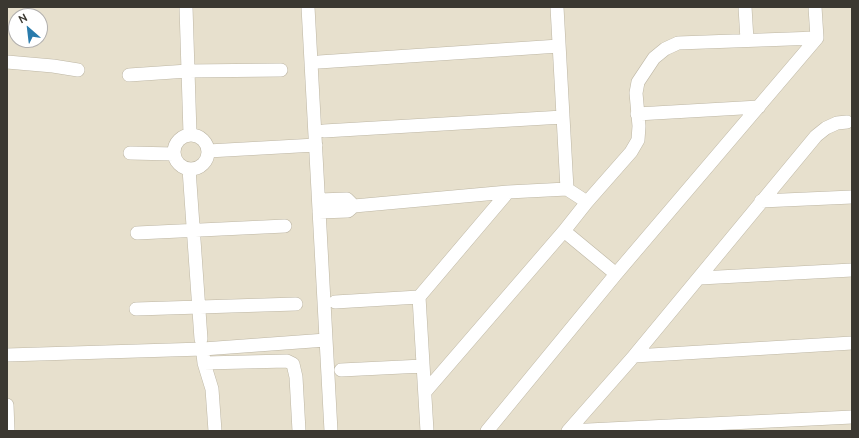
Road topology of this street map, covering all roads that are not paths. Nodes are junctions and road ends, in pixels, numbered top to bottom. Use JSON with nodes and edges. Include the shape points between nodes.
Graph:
{"nodes":[{"id":1,"x":186,"y":7,"type":"edge"},
{"id":2,"x":308,"y":7,"type":"edge"},
{"id":3,"x":557,"y":7,"type":"edge"},
{"id":4,"x":745,"y":7,"type":"edge"},
{"id":5,"x":815,"y":7,"type":"edge"},
{"id":6,"x":817,"y":38,"type":"junction"},
{"id":7,"x":747,"y":40,"type":"junction"},
{"id":8,"x":559,"y":46,"type":"junction"},
{"id":9,"x":7,"y":62,"type":"edge"},
{"id":10,"x":319,"y":62,"type":"dead end"},
{"id":11,"x":78,"y":70,"type":"dead end"},
{"id":12,"x":281,"y":70,"type":"dead end"},
{"id":13,"x":188,"y":71,"type":"junction"},
{"id":14,"x":129,"y":74,"type":"dead end"},
{"id":15,"x":759,"y":107,"type":"junction"},
{"id":16,"x":637,"y":114,"type":"junction"},
{"id":17,"x":563,"y":117,"type":"junction"},
{"id":18,"x":847,"y":122,"type":"dead end"},
{"id":19,"x":324,"y":131,"type":"dead end"},
{"id":20,"x":190,"y":134,"type":"junction"},
{"id":21,"x":316,"y":145,"type":"junction"},
{"id":22,"x":208,"y":151,"type":"junction"},
{"id":23,"x":130,"y":153,"type":"dead end"},
{"id":24,"x":174,"y":154,"type":"junction"},
{"id":25,"x":189,"y":169,"type":"junction"},
{"id":26,"x":567,"y":189,"type":"junction"},
{"id":27,"x":508,"y":192,"type":"junction"},
{"id":28,"x":852,"y":197,"type":"edge"},
{"id":29,"x":762,"y":201,"type":"junction"},
{"id":30,"x":587,"y":202,"type":"junction"},
{"id":31,"x":319,"y":206,"type":"junction"},
{"id":32,"x":285,"y":226,"type":"dead end"},
{"id":33,"x":193,"y":229,"type":"junction"},
{"id":34,"x":564,"y":231,"type":"junction"},
{"id":35,"x":137,"y":233,"type":"dead end"},
{"id":36,"x":852,"y":270,"type":"edge"},
{"id":37,"x":616,"y":274,"type":"junction"},
{"id":38,"x":700,"y":278,"type":"junction"},
{"id":39,"x":419,"y":297,"type":"junction"},
{"id":40,"x":335,"y":302,"type":"dead end"},
{"id":41,"x":296,"y":304,"type":"dead end"},
{"id":42,"x":199,"y":307,"type":"junction"},
{"id":43,"x":136,"y":309,"type":"dead end"},
{"id":44,"x":326,"y":340,"type":"junction"},
{"id":45,"x":852,"y":343,"type":"edge"},
{"id":46,"x":202,"y":344,"type":"junction"},
{"id":47,"x":7,"y":354,"type":"edge"},
{"id":48,"x":634,"y":356,"type":"junction"},
{"id":49,"x":204,"y":362,"type":"junction"},
{"id":50,"x":423,"y":366,"type":"junction"},
{"id":51,"x":341,"y":370,"type":"dead end"},
{"id":52,"x":425,"y":392,"type":"junction"},
{"id":53,"x":7,"y":406,"type":"edge"},
{"id":54,"x":852,"y":417,"type":"edge"},
{"id":55,"x":8,"y":431,"type":"edge"},
{"id":56,"x":215,"y":431,"type":"edge"},
{"id":57,"x":299,"y":431,"type":"edge"},
{"id":58,"x":331,"y":431,"type":"edge"},
{"id":59,"x":427,"y":431,"type":"edge"},
{"id":60,"x":486,"y":431,"type":"edge"},
{"id":61,"x":568,"y":431,"type":"edge"}],
"edges":[{"from":1,"to":13,"type":"street"},
{"from":2,"to":21,"type":"street"},
{"from":3,"to":8,"type":"street"},
{"from":4,"to":7,"type":"street"},
{"from":5,"to":6,"type":"street"},
{"from":6,"to":7,"type":"street"},
{"from":6,"to":15,"type":"street"},
{"from":7,"to":16,"type":"street","via":[[678,43],[665,48],[654,58],[638,82]]},
{"from":8,"to":10,"type":"street"},
{"from":8,"to":17,"type":"street"},
{"from":9,"to":11,"type":"street"},
{"from":12,"to":13,"type":"street"},
{"from":13,"to":14,"type":"street"},
{"from":13,"to":20,"type":"street"},
{"from":15,"to":16,"type":"street"},
{"from":15,"to":37,"type":"street"},
{"from":16,"to":30,"type":"street","via":[[638,140],[631,152]]},
{"from":17,"to":19,"type":"street"},
{"from":17,"to":26,"type":"street"},
{"from":18,"to":29,"type":"street","via":[[837,123],[816,136]]},
{"from":20,"to":22,"type":"street","via":[[199,136]]},
{"from":20,"to":24,"type":"street","via":[[179,140]]},
{"from":21,"to":22,"type":"street"},
{"from":21,"to":31,"type":"street"},
{"from":22,"to":25,"type":"street","via":[[205,160],[197,168]]},
{"from":23,"to":24,"type":"street"},
{"from":24,"to":25,"type":"street","via":[[180,164]]},
{"from":25,"to":33,"type":"street"},
{"from":26,"to":27,"type":"street"},
{"from":26,"to":30,"type":"street"},
{"from":27,"to":31,"type":"street","via":[[354,206],[347,199]]},
{"from":27,"to":39,"type":"street"},
{"from":28,"to":29,"type":"street"},
{"from":29,"to":38,"type":"street"},
{"from":30,"to":34,"type":"street"},
{"from":31,"to":44,"type":"street"},
{"from":32,"to":33,"type":"street"},
{"from":33,"to":35,"type":"street"},
{"from":33,"to":42,"type":"street"},
{"from":34,"to":37,"type":"street"},
{"from":34,"to":52,"type":"street"},
{"from":36,"to":38,"type":"street"},
{"from":37,"to":60,"type":"street"},
{"from":38,"to":48,"type":"street"},
{"from":39,"to":40,"type":"street"},
{"from":39,"to":50,"type":"street"},
{"from":41,"to":42,"type":"street"},
{"from":42,"to":43,"type":"street"},
{"from":42,"to":46,"type":"street"},
{"from":44,"to":46,"type":"street"},
{"from":44,"to":58,"type":"street"},
{"from":45,"to":48,"type":"street"},
{"from":46,"to":47,"type":"street"},
{"from":46,"to":49,"type":"street"},
{"from":48,"to":61,"type":"street"},
{"from":49,"to":56,"type":"street","via":[[212,389]]},
{"from":49,"to":57,"type":"street","via":[[288,361],[293,364]]},
{"from":50,"to":51,"type":"street"},
{"from":50,"to":52,"type":"street"},
{"from":52,"to":59,"type":"street"},
{"from":53,"to":55,"type":"street"},
{"from":54,"to":61,"type":"street"}]}
